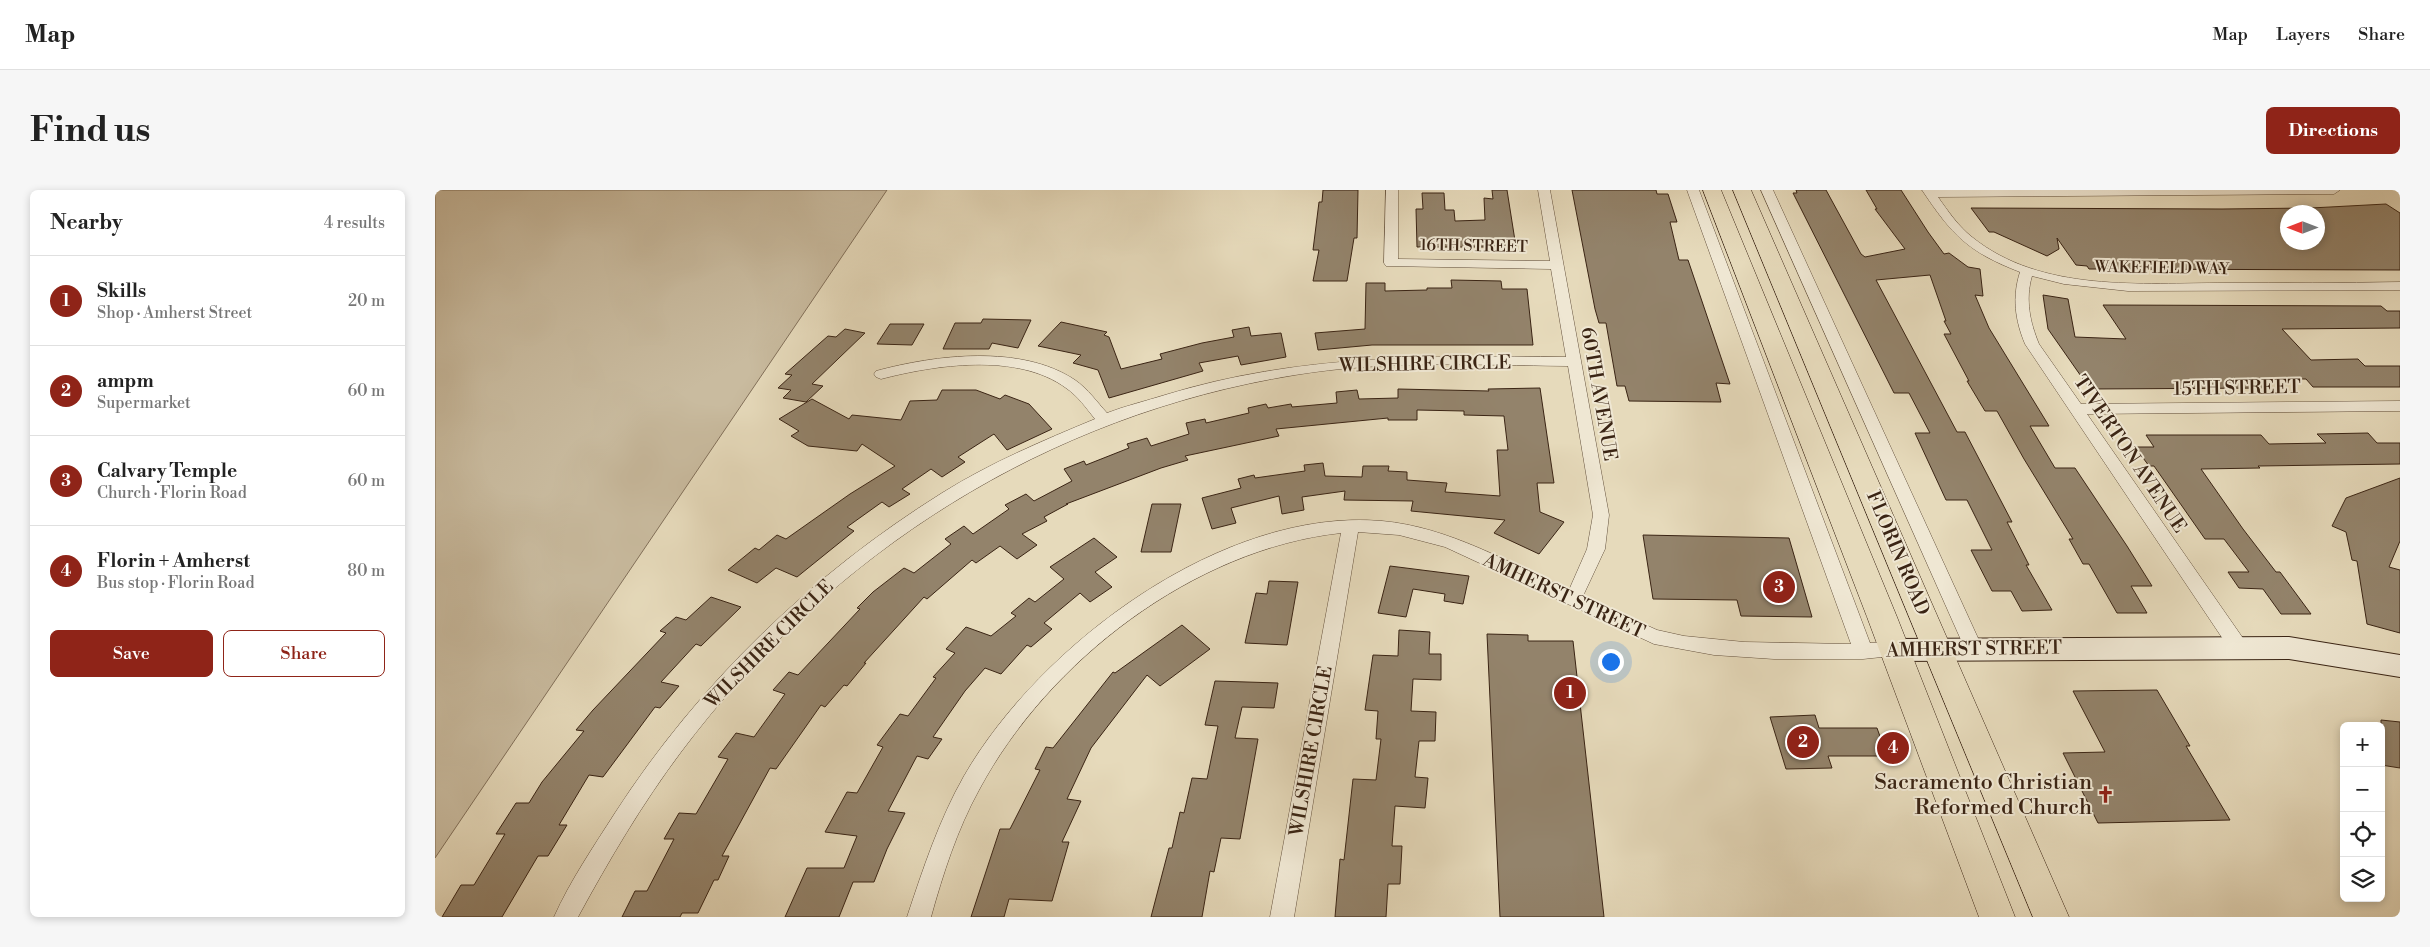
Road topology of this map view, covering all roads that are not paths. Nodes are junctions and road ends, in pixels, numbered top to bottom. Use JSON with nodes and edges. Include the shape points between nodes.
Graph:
{"nodes":[{"id":1,"x":1392,"y":190,"type":"edge"},
{"id":2,"x":1544,"y":190,"type":"edge"},
{"id":3,"x":1693,"y":190,"type":"edge"},
{"id":4,"x":1713,"y":190,"type":"edge"},
{"id":5,"x":1742,"y":190,"type":"edge"},
{"id":6,"x":1767,"y":190,"type":"edge"},
{"id":7,"x":2334,"y":190,"type":"edge"},
{"id":8,"x":1929,"y":192,"type":"edge"},
{"id":9,"x":1556,"y":265,"type":"junction"},
{"id":10,"x":2027,"y":270,"type":"junction"},
{"id":11,"x":2400,"y":286,"type":"edge"},
{"id":12,"x":1573,"y":362,"type":"junction"},
{"id":13,"x":881,"y":374,"type":"dead end"},
{"id":14,"x":2400,"y":406,"type":"edge"},
{"id":15,"x":2075,"y":409,"type":"junction"},
{"id":16,"x":1104,"y":420,"type":"junction"},
{"id":17,"x":1351,"y":526,"type":"junction"},
{"id":18,"x":1573,"y":599,"type":"junction"},
{"id":19,"x":1974,"y":649,"type":"junction"},
{"id":20,"x":2240,"y":649,"type":"junction"},
{"id":21,"x":1879,"y":650,"type":"junction"},
{"id":22,"x":1939,"y":650,"type":"junction"},
{"id":23,"x":2400,"y":666,"type":"edge"},
{"id":24,"x":566,"y":917,"type":"edge"},
{"id":25,"x":919,"y":917,"type":"edge"},
{"id":26,"x":1282,"y":917,"type":"edge"},
{"id":27,"x":1997,"y":917,"type":"edge"},
{"id":28,"x":2051,"y":917,"type":"edge"}],
"edges":[{"from":1,"to":9,"type":"street","name":"16TH STREET","via":[[1391,263]]},
{"from":2,"to":9,"type":"street","name":"60TH AVENUE"},
{"from":3,"to":21,"type":"street","name":"FLORIN ROAD"},
{"from":4,"to":21,"type":"main road","name":"FLORIN ROAD"},
{"from":5,"to":22,"type":"main road","name":"FLORIN ROAD"},
{"from":6,"to":19,"type":"street","name":"FLORIN ROAD"},
{"from":7,"to":8,"type":"street"},
{"from":8,"to":10,"type":"street","name":"WAKEFIELD WAY","via":[[1959,233],[1990,254]]},
{"from":9,"to":12,"type":"street","name":"60TH AVENUE"},
{"from":10,"to":11,"type":"street","name":"WAKEFIELD WAY","via":[[2065,281],[2113,287]]},
{"from":10,"to":15,"type":"street","name":"TIVERTON AVENUE","via":[[2021,295],[2024,326],[2032,344]]},
{"from":12,"to":16,"type":"street","name":"WILSHIRE CIRCLE","via":[[1390,361],[1295,370],[1209,387]]},
{"from":12,"to":18,"type":"street","name":"60TH AVENUE","via":[[1601,515],[1601,537],[1595,559]]},
{"from":13,"to":16,"type":"street","via":[[939,363],[1017,364],[1068,382],[1082,393]]},
{"from":14,"to":15,"type":"street","name":"15TH STREET"},
{"from":15,"to":20,"type":"street","name":"TIVERTON AVENUE"},
{"from":16,"to":24,"type":"street","name":"WILSHIRE CIRCLE","via":[[1027,453],[923,513],[854,562],[792,616],[746,661],[675,744],[608,842]]},
{"from":17,"to":18,"type":"street","name":"AMHERST STREET","via":[[1382,527],[1451,543]]},
{"from":17,"to":25,"type":"street","name":"AMHERST STREET","via":[[1293,534],[1204,566],[1125,612],[1085,643],[1013,720],[982,765],[958,808]]},
{"from":17,"to":26,"type":"street","name":"WILSHIRE CIRCLE"},
{"from":18,"to":21,"type":"street","name":"AMHERST STREET","via":[[1654,637],[1679,643],[1755,651]]},
{"from":19,"to":20,"type":"street","name":"AMHERST STREET"},
{"from":19,"to":22,"type":"street","name":"AMHERST STREET"},
{"from":20,"to":23,"type":"street","name":"AMHERST STREET","via":[[2289,648]]},
{"from":21,"to":22,"type":"street","name":"AMHERST STREET"},
{"from":21,"to":27,"type":"main road","name":"FLORIN ROAD"},
{"from":22,"to":28,"type":"main road","name":"FLORIN ROAD"}]}
